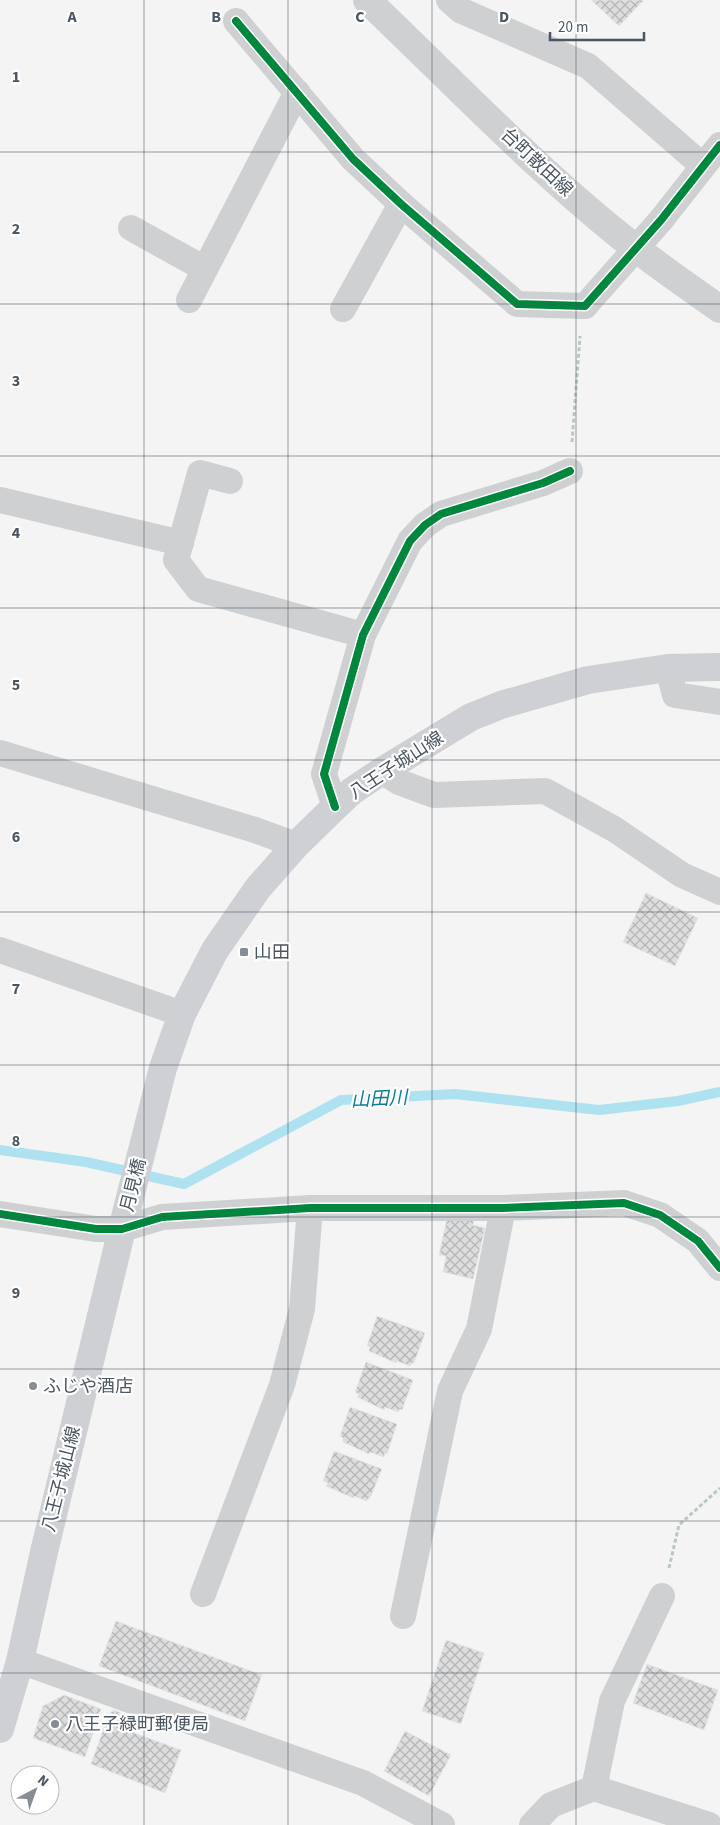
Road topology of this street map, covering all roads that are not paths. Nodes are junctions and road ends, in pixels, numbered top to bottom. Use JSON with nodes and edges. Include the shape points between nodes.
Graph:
{"nodes":[{"id":1,"x":367,"y":0,"type":"edge"},
{"id":2,"x":449,"y":0,"type":"edge"},
{"id":3,"x":236,"y":21,"type":"dead end"},
{"id":4,"x":297,"y":92,"type":"junction"},
{"id":5,"x":720,"y":145,"type":"edge"},
{"id":6,"x":703,"y":166,"type":"junction"},
{"id":7,"x":401,"y":204,"type":"junction"},
{"id":8,"x":131,"y":228,"type":"dead end"},
{"id":9,"x":205,"y":269,"type":"junction"},
{"id":10,"x":189,"y":300,"type":"dead end"},
{"id":11,"x":343,"y":309,"type":"dead end"},
{"id":12,"x":720,"y":309,"type":"edge"},
{"id":13,"x":570,"y":471,"type":"road end"},
{"id":14,"x":230,"y":481,"type":"dead end"},
{"id":15,"x":0,"y":500,"type":"edge"},
{"id":16,"x":181,"y":543,"type":"junction"},
{"id":17,"x":363,"y":635,"type":"junction"},
{"id":18,"x":720,"y":667,"type":"edge"},
{"id":19,"x":668,"y":668,"type":"junction"},
{"id":20,"x":720,"y":702,"type":"edge"},
{"id":21,"x":0,"y":753,"type":"edge"},
{"id":22,"x":382,"y":771,"type":"junction"},
{"id":23,"x":334,"y":807,"type":"junction"},
{"id":24,"x":296,"y":845,"type":"junction"},
{"id":25,"x":720,"y":892,"type":"edge"},
{"id":26,"x":0,"y":950,"type":"edge"},
{"id":27,"x":182,"y":1014,"type":"junction"},
{"id":28,"x":145,"y":1140,"type":"joint"},
{"id":29,"x":310,"y":1208,"type":"junction"},
{"id":30,"x":503,"y":1208,"type":"junction"},
{"id":31,"x":0,"y":1214,"type":"edge"},
{"id":32,"x":122,"y":1229,"type":"junction"},
{"id":33,"x":720,"y":1268,"type":"edge"},
{"id":34,"x":203,"y":1594,"type":"dead end"},
{"id":35,"x":662,"y":1596,"type":"road end"},
{"id":36,"x":403,"y":1616,"type":"dead end"},
{"id":37,"x":20,"y":1661,"type":"junction"},
{"id":38,"x":0,"y":1729,"type":"edge"},
{"id":39,"x":594,"y":1788,"type":"junction"},
{"id":40,"x":712,"y":1820,"type":"edge"},
{"id":41,"x":442,"y":1825,"type":"edge"},
{"id":42,"x":532,"y":1825,"type":"edge"}],
"edges":[{"from":1,"to":12,"type":"street","name":"台町散田線","via":[[585,206],[647,257]]},
{"from":2,"to":6,"type":"street","via":[[460,10],[588,66]]},
{"from":3,"to":4,"type":"street"},
{"from":4,"to":7,"type":"street","via":[[353,159]]},
{"from":4,"to":9,"type":"street"},
{"from":5,"to":6,"type":"street"},
{"from":6,"to":7,"type":"street","bridge":true,"via":[[661,220],[585,306],[517,304]]},
{"from":7,"to":11,"type":"street"},
{"from":8,"to":9,"type":"street"},
{"from":9,"to":10,"type":"street"},
{"from":13,"to":17,"type":"street","via":[[441,514],[425,525],[410,541]]},
{"from":14,"to":16,"type":"street","via":[[200,474]]},
{"from":15,"to":16,"type":"street"},
{"from":16,"to":17,"type":"street","via":[[176,560],[198,589]]},
{"from":17,"to":23,"type":"street","via":[[324,774]]},
{"from":18,"to":19,"type":"main road","name":"八王子城山線"},
{"from":19,"to":20,"type":"street","via":[[674,695]]},
{"from":19,"to":22,"type":"main road","name":"八王子城山線","via":[[588,680],[500,705],[471,717]]},
{"from":21,"to":24,"type":"street"},
{"from":22,"to":23,"type":"main road","name":"八王子城山線"},
{"from":22,"to":25,"type":"street","via":[[399,782],[434,794],[545,792],[614,829],[682,874]]},
{"from":23,"to":24,"type":"main road","name":"八王子城山線"},
{"from":24,"to":27,"type":"main road","name":"八王子城山線","via":[[258,888],[215,950]]},
{"from":26,"to":27,"type":"street"},
{"from":27,"to":28,"type":"main road","name":"八王子城山線","via":[[163,1068]]},
{"from":28,"to":32,"type":"main road","name":"月見橋"},
{"from":29,"to":30,"type":"street"},
{"from":29,"to":32,"type":"street","via":[[162,1217]]},
{"from":29,"to":34,"type":"street","via":[[302,1310],[282,1385]]},
{"from":30,"to":33,"type":"street","via":[[624,1202],[660,1215],[698,1241]]},
{"from":30,"to":36,"type":"street","via":[[478,1329],[450,1391]]},
{"from":31,"to":32,"type":"street","via":[[96,1229]]},
{"from":32,"to":37,"type":"main road","name":"八王子城山線"},
{"from":35,"to":39,"type":"street","via":[[612,1701]]},
{"from":37,"to":38,"type":"main road","name":"八王子城山線"},
{"from":37,"to":41,"type":"street","via":[[363,1783]]},
{"from":39,"to":40,"type":"street"},
{"from":39,"to":42,"type":"street","via":[[551,1805]]}]}
